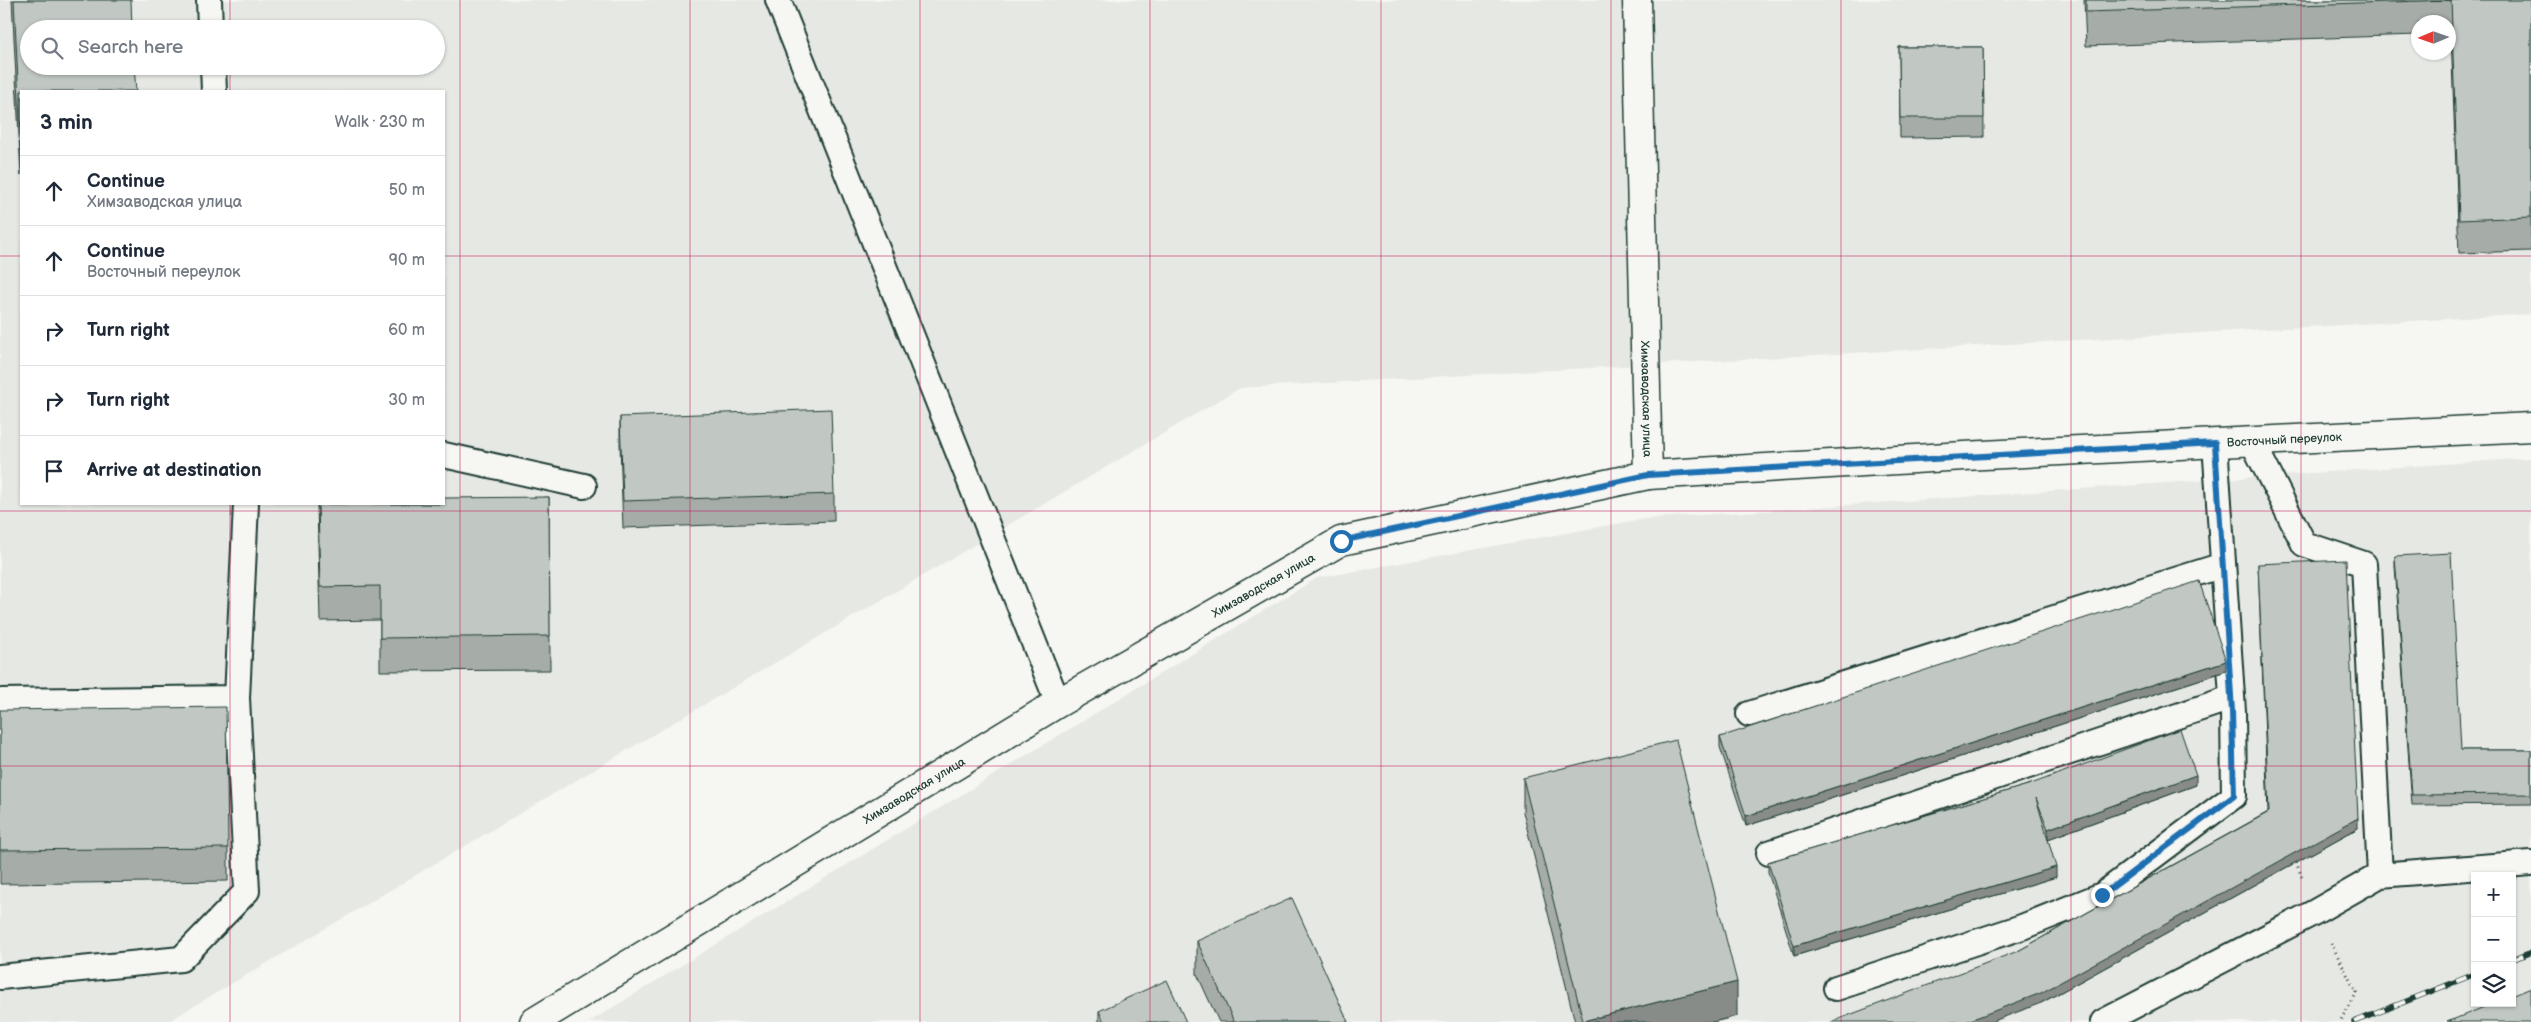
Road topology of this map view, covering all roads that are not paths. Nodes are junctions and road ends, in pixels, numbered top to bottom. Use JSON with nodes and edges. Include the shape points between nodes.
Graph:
{"nodes":[{"id":1,"x":208,"y":0,"type":"edge"},
{"id":2,"x":778,"y":0,"type":"edge"},
{"id":3,"x":1637,"y":0,"type":"edge"},
{"id":4,"x":209,"y":20,"type":"edge"},
{"id":5,"x":213,"y":75,"type":"edge"},
{"id":6,"x":214,"y":90,"type":"edge"},
{"id":7,"x":2531,"y":427,"type":"edge"},
{"id":8,"x":2252,"y":441,"type":"junction"},
{"id":9,"x":2215,"y":443,"type":"junction"},
{"id":10,"x":445,"y":455,"type":"edge"},
{"id":11,"x":1648,"y":475,"type":"junction"},
{"id":12,"x":584,"y":486,"type":"dead end"},
{"id":13,"x":246,"y":505,"type":"edge"},
{"id":14,"x":2222,"y":565,"type":"junction"},
{"id":15,"x":237,"y":698,"type":"junction"},
{"id":16,"x":2231,"y":698,"type":"junction"},
{"id":17,"x":0,"y":701,"type":"edge"},
{"id":18,"x":1058,"y":703,"type":"junction"},
{"id":19,"x":1749,"y":714,"type":"dead end"},
{"id":20,"x":1769,"y":853,"type":"dead end"},
{"id":21,"x":2531,"y":862,"type":"edge"},
{"id":22,"x":2380,"y":876,"type":"junction"},
{"id":23,"x":0,"y":977,"type":"edge"},
{"id":24,"x":1836,"y":988,"type":"dead end"},
{"id":25,"x":534,"y":1022,"type":"edge"},
{"id":26,"x":2103,"y":1022,"type":"edge"}],
"edges":[{"from":1,"to":4,"type":"lane"},
{"from":2,"to":18,"type":"lane"},
{"from":3,"to":11,"type":"street","name":"Химзаводская улица"},
{"from":5,"to":6,"type":"lane"},
{"from":7,"to":8,"type":"street","name":"Восточный переулок"},
{"from":8,"to":9,"type":"street","name":"Восточный переулок"},
{"from":8,"to":22,"type":"lane","via":[[2304,544],[2364,564]]},
{"from":9,"to":11,"type":"street","name":"Восточный переулок"},
{"from":9,"to":14,"type":"lane"},
{"from":10,"to":12,"type":"lane"},
{"from":11,"to":18,"type":"street","name":"Химзаводская улица","via":[[1341,541]]},
{"from":13,"to":15,"type":"lane"},
{"from":14,"to":16,"type":"lane"},
{"from":14,"to":19,"type":"lane"},
{"from":15,"to":17,"type":"lane"},
{"from":15,"to":23,"type":"lane","via":[[247,891],[181,959]]},
{"from":16,"to":20,"type":"lane"},
{"from":16,"to":24,"type":"lane","via":[[2234,796],[2102,895],[2022,927]]},
{"from":18,"to":25,"type":"street","name":"Химзаводская улица"},
{"from":21,"to":22,"type":"lane"},
{"from":22,"to":26,"type":"lane"}]}
